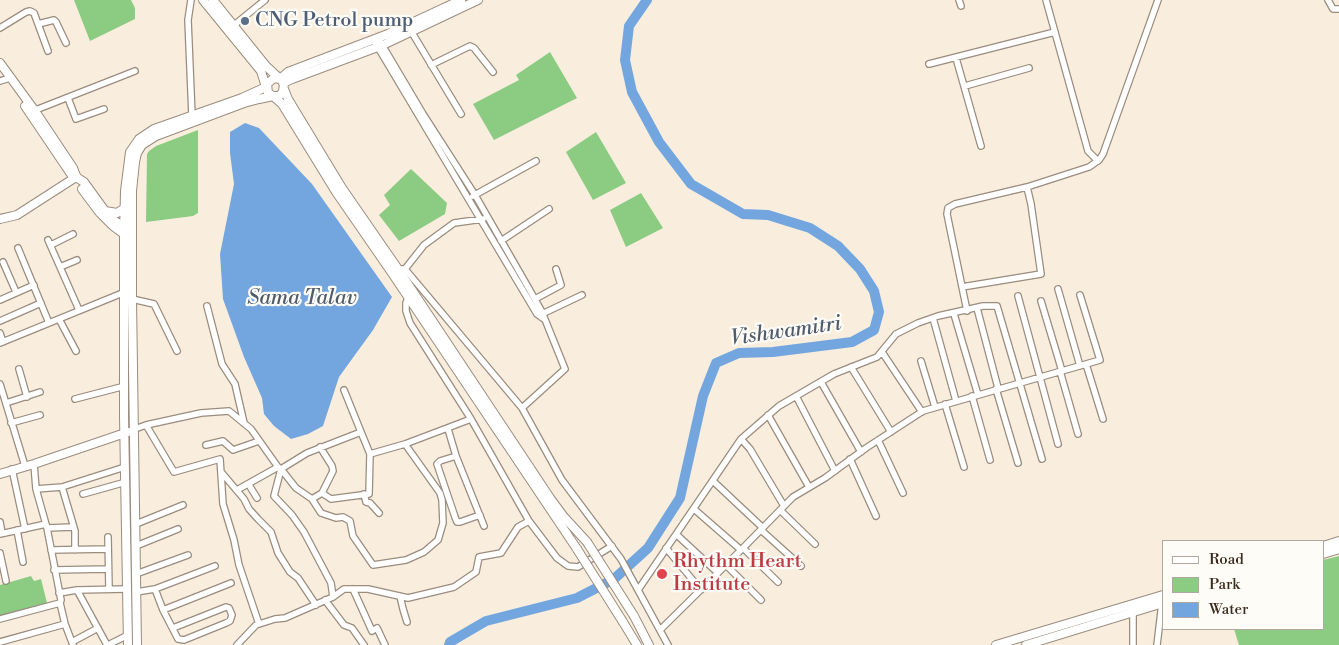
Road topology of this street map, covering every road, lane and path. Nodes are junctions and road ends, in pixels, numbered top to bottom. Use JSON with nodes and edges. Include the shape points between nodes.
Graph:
{"nodes":[{"id":1,"x":191,"y":0,"type":"edge"},
{"id":2,"x":203,"y":0,"type":"edge"},
{"id":3,"x":213,"y":0,"type":"edge"},
{"id":4,"x":265,"y":0,"type":"edge"},
{"id":5,"x":478,"y":0,"type":"edge"},
{"id":6,"x":1046,"y":0,"type":"edge"},
{"id":7,"x":1158,"y":0,"type":"edge"},
{"id":8,"x":1328,"y":0,"type":"edge"},
{"id":9,"x":463,"y":2,"type":"edge"},
{"id":10,"x":1339,"y":9,"type":"edge"},
{"id":11,"x":38,"y":24,"type":"junction"},
{"id":12,"x":233,"y":26,"type":"junction"},
{"id":13,"x":0,"y":28,"type":"edge"},
{"id":14,"x":411,"y":32,"type":"junction"},
{"id":15,"x":1055,"y":32,"type":"junction"},
{"id":16,"x":378,"y":42,"type":"junction"},
{"id":17,"x":66,"y":44,"type":"dead end"},
{"id":18,"x":48,"y":51,"type":"dead end"},
{"id":19,"x":956,"y":58,"type":"junction"},
{"id":20,"x":0,"y":63,"type":"edge"},
{"id":21,"x":431,"y":64,"type":"junction"},
{"id":22,"x":929,"y":64,"type":"dead end"},
{"id":23,"x":1029,"y":68,"type":"dead end"},
{"id":24,"x":136,"y":71,"type":"dead end"},
{"id":25,"x":0,"y":72,"type":"edge"},
{"id":26,"x":493,"y":72,"type":"dead end"},
{"id":27,"x":5,"y":80,"type":"edge"},
{"id":28,"x":283,"y":84,"type":"junction"},
{"id":29,"x":965,"y":86,"type":"junction"},
{"id":30,"x":266,"y":87,"type":"junction"},
{"id":31,"x":273,"y":96,"type":"junction"},
{"id":32,"x":68,"y":98,"type":"junction"},
{"id":33,"x":104,"y":109,"type":"dead end"},
{"id":34,"x":33,"y":112,"type":"junction"},
{"id":35,"x":461,"y":114,"type":"dead end"},
{"id":36,"x":192,"y":116,"type":"junction"},
{"id":37,"x":440,"y":146,"type":"junction"},
{"id":38,"x":981,"y":146,"type":"dead end"},
{"id":39,"x":317,"y":154,"type":"junction"},
{"id":40,"x":536,"y":160,"type":"dead end"},
{"id":41,"x":1098,"y":162,"type":"junction"},
{"id":42,"x":76,"y":178,"type":"junction"},
{"id":43,"x":334,"y":181,"type":"junction"},
{"id":44,"x":1027,"y":187,"type":"junction"},
{"id":45,"x":475,"y":195,"type":"junction"},
{"id":46,"x":468,"y":198,"type":"junction"},
{"id":47,"x":125,"y":208,"type":"junction"},
{"id":48,"x":549,"y":209,"type":"dead end"},
{"id":49,"x":105,"y":210,"type":"junction"},
{"id":50,"x":488,"y":218,"type":"junction"},
{"id":51,"x":0,"y":219,"type":"edge"},
{"id":52,"x":481,"y":220,"type":"junction"},
{"id":53,"x":128,"y":231,"type":"junction"},
{"id":54,"x":73,"y":234,"type":"dead end"},
{"id":55,"x":501,"y":241,"type":"junction"},
{"id":56,"x":18,"y":248,"type":"dead end"},
{"id":57,"x":77,"y":260,"type":"dead end"},
{"id":58,"x":3,"y":262,"type":"dead end"},
{"id":59,"x":60,"y":267,"type":"junction"},
{"id":60,"x":402,"y":269,"type":"junction"},
{"id":61,"x":556,"y":269,"type":"dead end"},
{"id":62,"x":34,"y":285,"type":"junction"},
{"id":63,"x":962,"y":287,"type":"junction"},
{"id":64,"x":1058,"y":289,"type":"dead end"},
{"id":65,"x":128,"y":291,"type":"junction"},
{"id":66,"x":16,"y":292,"type":"junction"},
{"id":67,"x":582,"y":295,"type":"dead end"},
{"id":68,"x":1080,"y":295,"type":"dead end"},
{"id":69,"x":1018,"y":296,"type":"dead end"},
{"id":70,"x":408,"y":298,"type":"junction"},
{"id":71,"x":132,"y":299,"type":"junction"},
{"id":72,"x":535,"y":299,"type":"junction"},
{"id":73,"x":0,"y":300,"type":"edge"},
{"id":74,"x":1041,"y":301,"type":"dead end"},
{"id":75,"x":41,"y":303,"type":"junction"},
{"id":76,"x":208,"y":306,"type":"dead end"},
{"id":77,"x":977,"y":308,"type":"junction"},
{"id":78,"x":78,"y":310,"type":"junction"},
{"id":79,"x":967,"y":311,"type":"junction"},
{"id":80,"x":954,"y":314,"type":"junction"},
{"id":81,"x":543,"y":316,"type":"junction"},
{"id":82,"x":933,"y":318,"type":"junction"},
{"id":83,"x":59,"y":319,"type":"junction"},
{"id":84,"x":0,"y":321,"type":"edge"},
{"id":85,"x":49,"y":323,"type":"junction"},
{"id":86,"x":0,"y":333,"type":"edge"},
{"id":87,"x":1,"y":342,"type":"edge"},
{"id":88,"x":76,"y":351,"type":"dead end"},
{"id":89,"x":177,"y":351,"type":"dead end"},
{"id":90,"x":882,"y":352,"type":"junction"},
{"id":91,"x":921,"y":361,"type":"dead end"},
{"id":92,"x":1083,"y":365,"type":"junction"},
{"id":93,"x":851,"y":367,"type":"junction"},
{"id":94,"x":19,"y":369,"type":"dead end"},
{"id":95,"x":1061,"y":371,"type":"junction"},
{"id":96,"x":1040,"y":377,"type":"junction"},
{"id":97,"x":820,"y":382,"type":"junction"},
{"id":98,"x":1020,"y":382,"type":"junction"},
{"id":99,"x":0,"y":384,"type":"edge"},
{"id":100,"x":125,"y":386,"type":"junction"},
{"id":101,"x":997,"y":389,"type":"junction"},
{"id":102,"x":344,"y":390,"type":"dead end"},
{"id":103,"x":40,"y":392,"type":"dead end"},
{"id":104,"x":975,"y":395,"type":"junction"},
{"id":105,"x":796,"y":396,"type":"junction"},
{"id":106,"x":27,"y":397,"type":"junction"},
{"id":107,"x":75,"y":399,"type":"dead end"},
{"id":108,"x":956,"y":401,"type":"junction"},
{"id":109,"x":6,"y":403,"type":"junction"},
{"id":110,"x":946,"y":404,"type":"junction"},
{"id":111,"x":935,"y":407,"type":"junction"},
{"id":112,"x":522,"y":408,"type":"junction"},
{"id":113,"x":922,"y":412,"type":"junction"},
{"id":114,"x":40,"y":414,"type":"dead end"},
{"id":115,"x":768,"y":416,"type":"junction"},
{"id":116,"x":470,"y":419,"type":"junction"},
{"id":117,"x":1103,"y":419,"type":"dead end"},
{"id":118,"x":11,"y":423,"type":"junction"},
{"id":119,"x":244,"y":423,"type":"junction"},
{"id":120,"x":146,"y":425,"type":"junction"},
{"id":121,"x":448,"y":429,"type":"junction"},
{"id":122,"x":129,"y":432,"type":"junction"},
{"id":123,"x":361,"y":432,"type":"junction"},
{"id":124,"x":890,"y":432,"type":"junction"},
{"id":125,"x":1078,"y":434,"type":"dead end"},
{"id":126,"x":741,"y":439,"type":"junction"},
{"id":127,"x":878,"y":440,"type":"junction"},
{"id":128,"x":259,"y":441,"type":"junction"},
{"id":129,"x":404,"y":444,"type":"junction"},
{"id":130,"x":1058,"y":444,"type":"dead end"},
{"id":131,"x":206,"y":445,"type":"dead end"},
{"id":132,"x":320,"y":448,"type":"junction"},
{"id":133,"x":861,"y":452,"type":"junction"},
{"id":134,"x":370,"y":454,"type":"junction"},
{"id":135,"x":456,"y":456,"type":"junction"},
{"id":136,"x":850,"y":459,"type":"junction"},
{"id":137,"x":1042,"y":459,"type":"dead end"},
{"id":138,"x":990,"y":460,"type":"dead end"},
{"id":139,"x":1018,"y":463,"type":"dead end"},
{"id":140,"x":34,"y":464,"type":"junction"},
{"id":141,"x":25,"y":466,"type":"junction"},
{"id":142,"x":125,"y":467,"type":"junction"},
{"id":143,"x":964,"y":467,"type":"dead end"},
{"id":144,"x":279,"y":468,"type":"junction"},
{"id":145,"x":12,"y":469,"type":"junction"},
{"id":146,"x":834,"y":471,"type":"junction"},
{"id":147,"x":222,"y":473,"type":"junction"},
{"id":148,"x":0,"y":474,"type":"edge"},
{"id":149,"x":713,"y":481,"type":"junction"},
{"id":150,"x":126,"y":482,"type":"junction"},
{"id":151,"x":249,"y":485,"type":"junction"},
{"id":152,"x":62,"y":487,"type":"junction"},
{"id":153,"x":809,"y":487,"type":"junction"},
{"id":154,"x":36,"y":489,"type":"junction"},
{"id":155,"x":237,"y":490,"type":"junction"},
{"id":156,"x":322,"y":493,"type":"junction"},
{"id":157,"x":903,"y":493,"type":"dead end"},
{"id":158,"x":83,"y":494,"type":"dead end"},
{"id":159,"x":364,"y":494,"type":"junction"},
{"id":160,"x":257,"y":498,"type":"dead end"},
{"id":161,"x":312,"y":499,"type":"junction"},
{"id":162,"x":183,"y":505,"type":"dead end"},
{"id":163,"x":782,"y":508,"type":"junction"},
{"id":164,"x":694,"y":509,"type":"junction"},
{"id":165,"x":378,"y":513,"type":"dead end"},
{"id":166,"x":480,"y":515,"type":"junction"},
{"id":167,"x":876,"y":516,"type":"dead end"},
{"id":168,"x":529,"y":521,"type":"junction"},
{"id":169,"x":0,"y":522,"type":"edge"},
{"id":170,"x":136,"y":524,"type":"junction"},
{"id":171,"x":46,"y":526,"type":"junction"},
{"id":172,"x":484,"y":526,"type":"dead end"},
{"id":173,"x":73,"y":527,"type":"junction"},
{"id":174,"x":25,"y":529,"type":"junction"},
{"id":175,"x":762,"y":529,"type":"junction"},
{"id":176,"x":17,"y":530,"type":"junction"},
{"id":177,"x":178,"y":530,"type":"dead end"},
{"id":178,"x":1,"y":534,"type":"edge"},
{"id":179,"x":676,"y":535,"type":"junction"},
{"id":180,"x":136,"y":536,"type":"junction"},
{"id":181,"x":108,"y":537,"type":"dead end"},
{"id":182,"x":127,"y":537,"type":"junction"},
{"id":183,"x":1339,"y":541,"type":"edge"},
{"id":184,"x":815,"y":544,"type":"dead end"},
{"id":185,"x":136,"y":546,"type":"junction"},
{"id":186,"x":612,"y":546,"type":"junction"},
{"id":187,"x":1324,"y":546,"type":"edge"},
{"id":188,"x":666,"y":548,"type":"junction"},
{"id":189,"x":108,"y":549,"type":"junction"},
{"id":190,"x":742,"y":549,"type":"junction"},
{"id":191,"x":1339,"y":549,"type":"edge"},
{"id":192,"x":50,"y":550,"type":"junction"},
{"id":193,"x":75,"y":550,"type":"junction"},
{"id":194,"x":0,"y":552,"type":"edge"},
{"id":195,"x":1324,"y":554,"type":"edge"},
{"id":196,"x":188,"y":555,"type":"dead end"},
{"id":197,"x":23,"y":562,"type":"dead end"},
{"id":198,"x":726,"y":565,"type":"junction"},
{"id":199,"x":216,"y":566,"type":"dead end"},
{"id":200,"x":801,"y":566,"type":"dead end"},
{"id":201,"x":108,"y":569,"type":"junction"},
{"id":202,"x":54,"y":570,"type":"junction"},
{"id":203,"x":718,"y":573,"type":"junction"},
{"id":204,"x":136,"y":574,"type":"junction"},
{"id":205,"x":6,"y":581,"type":"dead end"},
{"id":206,"x":778,"y":582,"type":"dead end"},
{"id":207,"x":231,"y":583,"type":"dead end"},
{"id":208,"x":637,"y":588,"type":"junction"},
{"id":209,"x":109,"y":589,"type":"junction"},
{"id":210,"x":128,"y":589,"type":"junction"},
{"id":211,"x":155,"y":589,"type":"junction"},
{"id":212,"x":77,"y":590,"type":"junction"},
{"id":213,"x":353,"y":590,"type":"junction"},
{"id":214,"x":700,"y":590,"type":"junction"},
{"id":215,"x":136,"y":592,"type":"junction"},
{"id":216,"x":59,"y":594,"type":"junction"},
{"id":217,"x":1162,"y":595,"type":"edge"},
{"id":218,"x":400,"y":596,"type":"junction"},
{"id":219,"x":333,"y":597,"type":"junction"},
{"id":220,"x":325,"y":600,"type":"junction"},
{"id":221,"x":761,"y":600,"type":"dead end"},
{"id":222,"x":60,"y":603,"type":"junction"},
{"id":223,"x":1162,"y":603,"type":"edge"},
{"id":224,"x":316,"y":605,"type":"junction"},
{"id":225,"x":163,"y":610,"type":"junction"},
{"id":226,"x":1134,"y":612,"type":"junction"},
{"id":227,"x":0,"y":619,"type":"edge"},
{"id":228,"x":408,"y":622,"type":"dead end"},
{"id":229,"x":65,"y":624,"type":"junction"},
{"id":230,"x":259,"y":624,"type":"junction"},
{"id":231,"x":98,"y":628,"type":"junction"},
{"id":232,"x":173,"y":628,"type":"junction"},
{"id":233,"x":660,"y":630,"type":"junction"},
{"id":234,"x":128,"y":635,"type":"junction"},
{"id":235,"x":0,"y":642,"type":"edge"},
{"id":236,"x":72,"y":643,"type":"edge"},
{"id":237,"x":107,"y":645,"type":"edge"},
{"id":238,"x":128,"y":645,"type":"edge"},
{"id":239,"x":137,"y":645,"type":"edge"},
{"id":240,"x":237,"y":645,"type":"edge"},
{"id":241,"x":364,"y":645,"type":"edge"},
{"id":242,"x":385,"y":645,"type":"edge"},
{"id":243,"x":637,"y":645,"type":"edge"},
{"id":244,"x":649,"y":645,"type":"edge"},
{"id":245,"x":668,"y":645,"type":"edge"},
{"id":246,"x":996,"y":645,"type":"edge"},
{"id":247,"x":1026,"y":645,"type":"edge"},
{"id":248,"x":1133,"y":645,"type":"edge"},
{"id":249,"x":1157,"y":645,"type":"edge"}],
"edges":[{"from":1,"to":36,"type":"street","via":[[188,20]]},
{"from":2,"to":30,"type":"main road","via":[[261,71]]},
{"from":3,"to":12,"type":"main road"},
{"from":4,"to":12,"type":"street"},
{"from":5,"to":9,"type":"main road"},
{"from":6,"to":15,"type":"street"},
{"from":7,"to":41,"type":"street"},
{"from":8,"to":10,"type":"street","via":[[1333,9]]},
{"from":9,"to":14,"type":"main road"},
{"from":9,"to":16,"type":"main road"},
{"from":11,"to":13,"type":"street","via":[[30,11]]},
{"from":11,"to":17,"type":"street","via":[[54,20]]},
{"from":11,"to":18,"type":"street"},
{"from":12,"to":28,"type":"main road"},
{"from":14,"to":16,"type":"main road"},
{"from":14,"to":21,"type":"street"},
{"from":15,"to":19,"type":"street"},
{"from":15,"to":41,"type":"street","via":[[1088,150]]},
{"from":16,"to":28,"type":"main road","via":[[288,72]]},
{"from":16,"to":37,"type":"street"},
{"from":19,"to":22,"type":"street"},
{"from":19,"to":29,"type":"street"},
{"from":20,"to":27,"type":"main road"},
{"from":21,"to":26,"type":"street","via":[[472,46]]},
{"from":21,"to":35,"type":"street"},
{"from":23,"to":29,"type":"street"},
{"from":24,"to":32,"type":"street"},
{"from":25,"to":27,"type":"main road"},
{"from":27,"to":34,"type":"main road"},
{"from":28,"to":30,"type":"main road","via":[[271,79]]},
{"from":28,"to":31,"type":"main road","via":[[279,96]]},
{"from":28,"to":39,"type":"main road"},
{"from":29,"to":38,"type":"street"},
{"from":30,"to":31,"type":"main road"},
{"from":30,"to":36,"type":"main road"},
{"from":31,"to":39,"type":"main road"},
{"from":31,"to":53,"type":"main road","via":[[148,140],[134,162]]},
{"from":32,"to":33,"type":"street","via":[[76,119]]},
{"from":32,"to":34,"type":"street"},
{"from":34,"to":42,"type":"main road"},
{"from":36,"to":47,"type":"main road","via":[[154,129],[134,145],[128,160]]},
{"from":37,"to":45,"type":"street"},
{"from":37,"to":46,"type":"street"},
{"from":39,"to":43,"type":"main road"},
{"from":40,"to":45,"type":"street"},
{"from":41,"to":44,"type":"street"},
{"from":42,"to":49,"type":"main road","via":[[84,182]]},
{"from":42,"to":51,"type":"main road","via":[[17,215]]},
{"from":42,"to":53,"type":"main road","via":[[100,213]]},
{"from":43,"to":60,"type":"main road"},
{"from":43,"to":70,"type":"main road"},
{"from":44,"to":63,"type":"street","via":[[948,208]]},
{"from":44,"to":63,"type":"street","via":[[1041,274]]},
{"from":45,"to":46,"type":"street"},
{"from":45,"to":50,"type":"street"},
{"from":46,"to":52,"type":"street"},
{"from":47,"to":49,"type":"main road","via":[[117,213]]},
{"from":47,"to":53,"type":"main road"},
{"from":48,"to":55,"type":"street"},
{"from":49,"to":53,"type":"main road"},
{"from":50,"to":52,"type":"street"},
{"from":50,"to":55,"type":"street"},
{"from":52,"to":60,"type":"street","via":[[454,223],[424,245]]},
{"from":52,"to":81,"type":"street","via":[[537,314]]},
{"from":53,"to":65,"type":"main road"},
{"from":54,"to":59,"type":"street","via":[[50,242]]},
{"from":55,"to":72,"type":"street"},
{"from":56,"to":62,"type":"street"},
{"from":57,"to":59,"type":"street"},
{"from":58,"to":66,"type":"street"},
{"from":59,"to":78,"type":"street"},
{"from":60,"to":112,"type":"street"},
{"from":60,"to":244,"type":"main road","bridge":true,"via":[[550,498],[587,542]]},
{"from":61,"to":72,"type":"street","via":[[561,285]]},
{"from":62,"to":66,"type":"street"},
{"from":62,"to":75,"type":"street"},
{"from":63,"to":79,"type":"street"},
{"from":64,"to":92,"type":"street"},
{"from":65,"to":71,"type":"main road"},
{"from":65,"to":78,"type":"street"},
{"from":65,"to":100,"type":"main road"},
{"from":66,"to":73,"type":"street"},
{"from":67,"to":81,"type":"street"},
{"from":68,"to":92,"type":"street","via":[[1100,360]]},
{"from":69,"to":96,"type":"street"},
{"from":70,"to":116,"type":"street","via":[[406,311],[410,323]]},
{"from":70,"to":243,"type":"main road","bridge":true,"via":[[577,549]]},
{"from":71,"to":89,"type":"street","via":[[154,304]]},
{"from":71,"to":122,"type":"main road"},
{"from":72,"to":81,"type":"street"},
{"from":74,"to":95,"type":"street"},
{"from":75,"to":84,"type":"street"},
{"from":75,"to":85,"type":"street"},
{"from":76,"to":119,"type":"street","via":[[222,364],[235,384]]},
{"from":77,"to":79,"type":"street"},
{"from":77,"to":98,"type":"street","via":[[996,306]]},
{"from":77,"to":101,"type":"street"},
{"from":78,"to":83,"type":"street"},
{"from":79,"to":80,"type":"street"},
{"from":80,"to":82,"type":"street"},
{"from":80,"to":104,"type":"street"},
{"from":81,"to":112,"type":"street","via":[[565,369]]},
{"from":82,"to":90,"type":"street","via":[[896,334]]},
{"from":82,"to":108,"type":"street"},
{"from":83,"to":85,"type":"street"},
{"from":83,"to":88,"type":"street"},
{"from":85,"to":87,"type":"street"},
{"from":86,"to":87,"type":"street"},
{"from":90,"to":93,"type":"street"},
{"from":90,"to":113,"type":"street"},
{"from":91,"to":111,"type":"street"},
{"from":92,"to":95,"type":"street"},
{"from":92,"to":117,"type":"street"},
{"from":93,"to":97,"type":"street"},
{"from":93,"to":124,"type":"street"},
{"from":94,"to":106,"type":"street"},
{"from":95,"to":96,"type":"street"},
{"from":95,"to":125,"type":"street"},
{"from":96,"to":98,"type":"street"},
{"from":96,"to":130,"type":"street"},
{"from":97,"to":105,"type":"street"},
{"from":97,"to":133,"type":"street"},
{"from":98,"to":101,"type":"street"},
{"from":98,"to":137,"type":"street"},
{"from":99,"to":109,"type":"street"},
{"from":100,"to":107,"type":"street"},
{"from":100,"to":122,"type":"main road"},
{"from":101,"to":104,"type":"street"},
{"from":101,"to":139,"type":"street"},
{"from":102,"to":123,"type":"street"},
{"from":103,"to":106,"type":"street"},
{"from":104,"to":108,"type":"street"},
{"from":104,"to":138,"type":"street"},
{"from":105,"to":115,"type":"street"},
{"from":105,"to":146,"type":"street"},
{"from":106,"to":109,"type":"street"},
{"from":108,"to":110,"type":"street"},
{"from":109,"to":118,"type":"street"},
{"from":110,"to":111,"type":"street"},
{"from":110,"to":143,"type":"street"},
{"from":111,"to":113,"type":"street"},
{"from":112,"to":186,"type":"street","via":[[562,480]]},
{"from":113,"to":124,"type":"street"},
{"from":114,"to":118,"type":"street"},
{"from":115,"to":126,"type":"street"},
{"from":115,"to":153,"type":"street"},
{"from":116,"to":121,"type":"street"},
{"from":116,"to":168,"type":"street"},
{"from":118,"to":141,"type":"street"},
{"from":119,"to":120,"type":"street","via":[[229,411]]},
{"from":119,"to":128,"type":"street"},
{"from":120,"to":122,"type":"street"},
{"from":120,"to":147,"type":"street","via":[[174,472],[220,458]]},
{"from":121,"to":129,"type":"street"},
{"from":121,"to":135,"type":"street"},
{"from":122,"to":140,"type":"main road"},
{"from":122,"to":142,"type":"main road"},
{"from":122,"to":170,"type":"main road"},
{"from":123,"to":132,"type":"street"},
{"from":123,"to":134,"type":"street"},
{"from":124,"to":127,"type":"street"},
{"from":126,"to":149,"type":"street"},
{"from":126,"to":163,"type":"street","via":[[750,449]]},
{"from":127,"to":133,"type":"street"},
{"from":127,"to":157,"type":"street"},
{"from":128,"to":131,"type":"street","via":[[233,450],[223,441]]},
{"from":128,"to":144,"type":"street"},
{"from":129,"to":134,"type":"street"},
{"from":129,"to":161,"type":"street","via":[[442,500],[443,523],[438,540],[424,552],[406,560],[373,565],[353,536],[350,521],[343,516],[336,518],[321,513]]},
{"from":132,"to":144,"type":"street"},
{"from":132,"to":156,"type":"street","via":[[333,471]]},
{"from":133,"to":136,"type":"street"},
{"from":134,"to":159,"type":"street","via":[[369,494]]},
{"from":135,"to":166,"type":"street"},
{"from":135,"to":166,"type":"street","via":[[437,464],[457,522]]},
{"from":136,"to":146,"type":"street"},
{"from":136,"to":167,"type":"street"},
{"from":140,"to":141,"type":"main road"},
{"from":140,"to":154,"type":"street"},
{"from":141,"to":145,"type":"main road"},
{"from":142,"to":150,"type":"main road"},
{"from":142,"to":152,"type":"street"},
{"from":144,"to":151,"type":"street"},
{"from":144,"to":161,"type":"street","via":[[296,488]]},
{"from":144,"to":219,"type":"street","via":[[274,496],[304,532],[331,583]]},
{"from":145,"to":148,"type":"main road"},
{"from":145,"to":174,"type":"street"},
{"from":146,"to":153,"type":"street"},
{"from":147,"to":155,"type":"street"},
{"from":147,"to":230,"type":"street","via":[[223,504]]},
{"from":149,"to":164,"type":"street"},
{"from":149,"to":175,"type":"street"},
{"from":150,"to":158,"type":"street"},
{"from":150,"to":182,"type":"main road"},
{"from":151,"to":155,"type":"street"},
{"from":151,"to":160,"type":"street"},
{"from":152,"to":154,"type":"street"},
{"from":152,"to":173,"type":"street"},
{"from":153,"to":163,"type":"street"},
{"from":154,"to":171,"type":"street"},
{"from":155,"to":224,"type":"street","via":[[249,509],[272,532],[278,553]]},
{"from":156,"to":159,"type":"street","via":[[331,499]]},
{"from":156,"to":161,"type":"street"},
{"from":159,"to":165,"type":"street","via":[[366,502]]},
{"from":162,"to":170,"type":"street"},
{"from":163,"to":175,"type":"street"},
{"from":163,"to":184,"type":"street"},
{"from":164,"to":179,"type":"street"},
{"from":164,"to":190,"type":"street"},
{"from":166,"to":172,"type":"street"},
{"from":168,"to":186,"type":"street","via":[[557,558],[573,568],[582,566]]},
{"from":168,"to":218,"type":"street","via":[[518,527],[501,553],[479,557],[476,572],[454,587],[408,598]]},
{"from":169,"to":178,"type":"street"},
{"from":170,"to":180,"type":"main road"},
{"from":171,"to":173,"type":"street"},
{"from":171,"to":174,"type":"street"},
{"from":171,"to":192,"type":"street"},
{"from":173,"to":193,"type":"street"},
{"from":174,"to":176,"type":"street"},
{"from":175,"to":190,"type":"street"},
{"from":175,"to":200,"type":"street"},
{"from":176,"to":178,"type":"street"},
{"from":176,"to":197,"type":"street"},
{"from":177,"to":185,"type":"street"},
{"from":179,"to":188,"type":"street"},
{"from":179,"to":203,"type":"street"},
{"from":180,"to":182,"type":"main road"},
{"from":180,"to":185,"type":"main road"},
{"from":181,"to":189,"type":"street"},
{"from":182,"to":210,"type":"main road"},
{"from":183,"to":187,"type":"main road"},
{"from":185,"to":204,"type":"main road"},
{"from":186,"to":208,"type":"street"},
{"from":188,"to":208,"type":"street"},
{"from":188,"to":214,"type":"street"},
{"from":189,"to":193,"type":"street"},
{"from":189,"to":201,"type":"street"},
{"from":190,"to":198,"type":"street"},
{"from":190,"to":206,"type":"street"},
{"from":191,"to":195,"type":"main road"},
{"from":192,"to":193,"type":"street"},
{"from":192,"to":202,"type":"street"},
{"from":194,"to":205,"type":"street"},
{"from":196,"to":204,"type":"street"},
{"from":198,"to":203,"type":"street"},
{"from":198,"to":221,"type":"street"},
{"from":199,"to":211,"type":"street"},
{"from":201,"to":202,"type":"street"},
{"from":201,"to":209,"type":"street"},
{"from":202,"to":216,"type":"street"},
{"from":203,"to":214,"type":"street"},
{"from":204,"to":215,"type":"main road"},
{"from":207,"to":225,"type":"street"},
{"from":208,"to":233,"type":"street"},
{"from":209,"to":210,"type":"street"},
{"from":209,"to":212,"type":"street"},
{"from":210,"to":234,"type":"main road"},
{"from":211,"to":215,"type":"street"},
{"from":211,"to":225,"type":"street"},
{"from":212,"to":216,"type":"street"},
{"from":212,"to":231,"type":"street"},
{"from":213,"to":218,"type":"street"},
{"from":213,"to":219,"type":"street","via":[[344,589]]},
{"from":213,"to":242,"type":"street","via":[[372,630],[377,628]]},
{"from":214,"to":233,"type":"street"},
{"from":215,"to":239,"type":"main road"},
{"from":216,"to":222,"type":"street"},
{"from":217,"to":246,"type":"main road"},
{"from":218,"to":228,"type":"street"},
{"from":219,"to":220,"type":"street"},
{"from":220,"to":224,"type":"street"},
{"from":220,"to":241,"type":"street"},
{"from":222,"to":227,"type":"street"},
{"from":222,"to":229,"type":"street"},
{"from":223,"to":226,"type":"main road"},
{"from":223,"to":249,"type":"street"},
{"from":224,"to":230,"type":"street","via":[[285,618]]},
{"from":225,"to":232,"type":"street"},
{"from":226,"to":247,"type":"main road"},
{"from":226,"to":248,"type":"street"},
{"from":229,"to":235,"type":"street"},
{"from":229,"to":236,"type":"street"},
{"from":230,"to":240,"type":"street"},
{"from":231,"to":236,"type":"street"},
{"from":231,"to":237,"type":"street"},
{"from":232,"to":232,"type":"street","via":[[226,607],[232,615],[226,623],[184,640],[178,639]]},
{"from":233,"to":245,"type":"street"},
{"from":234,"to":237,"type":"street"},
{"from":234,"to":238,"type":"main road"}]}
